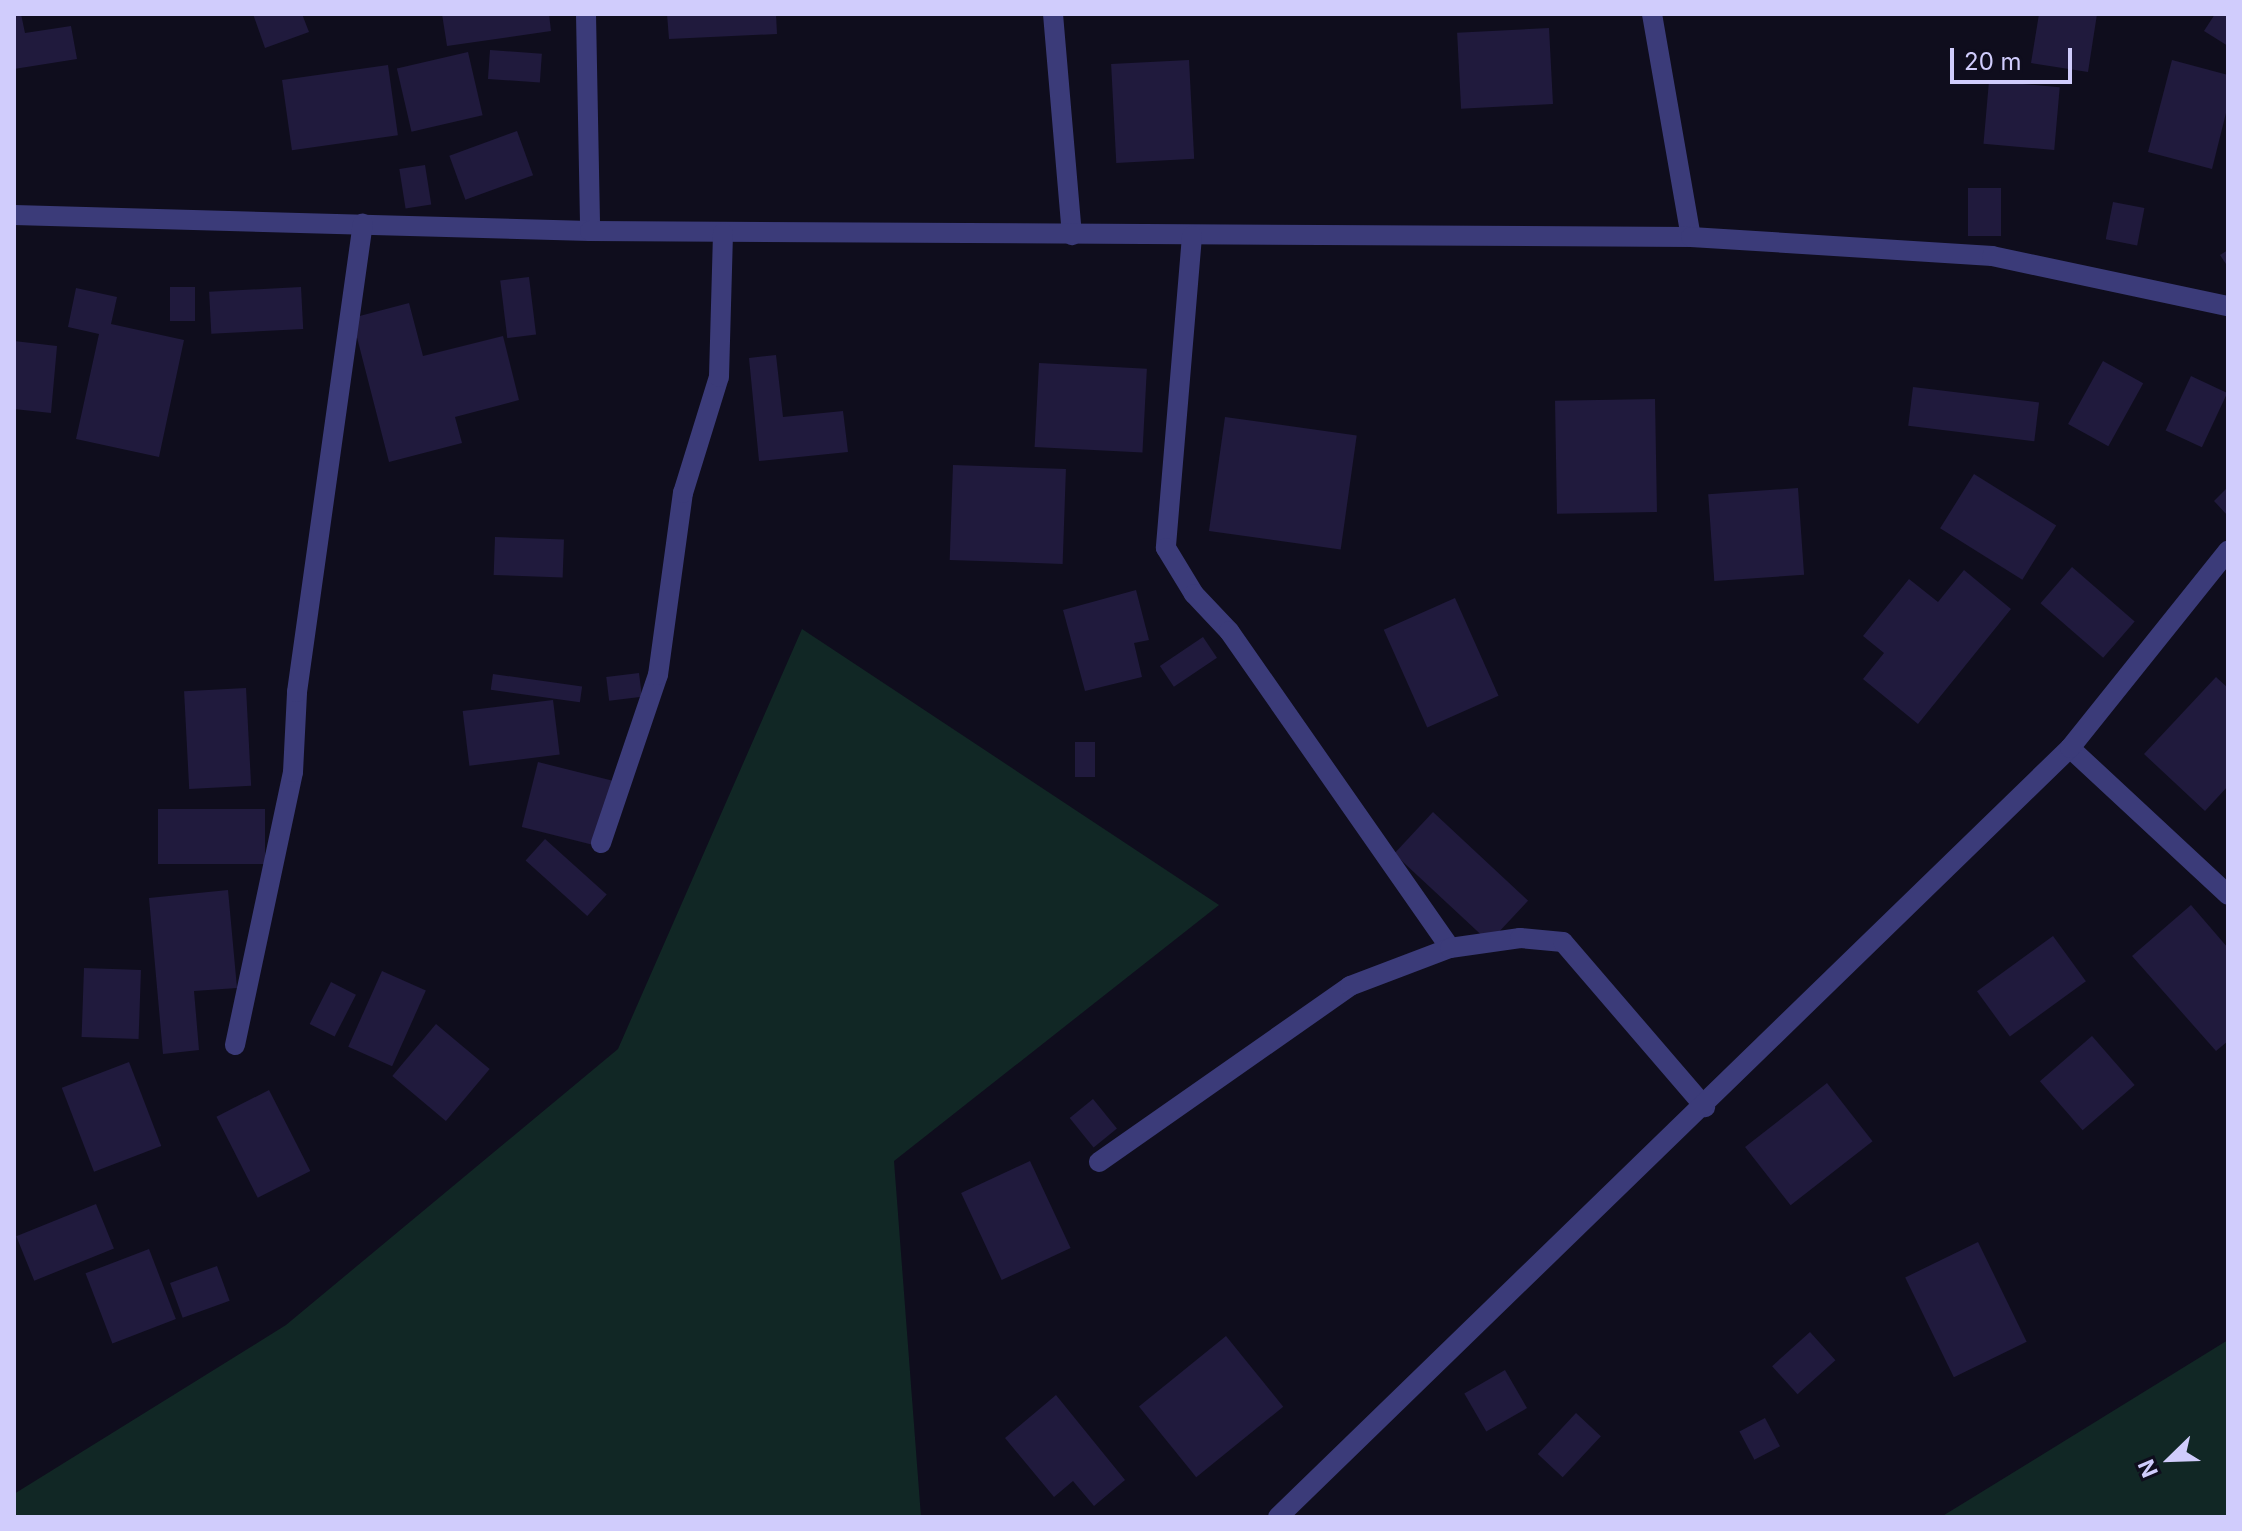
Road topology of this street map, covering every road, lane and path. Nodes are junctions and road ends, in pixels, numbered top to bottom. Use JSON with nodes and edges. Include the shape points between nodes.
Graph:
{"nodes":[{"id":1,"x":586,"y":14,"type":"edge"},
{"id":2,"x":1053,"y":14,"type":"edge"},
{"id":3,"x":1652,"y":14,"type":"edge"},
{"id":4,"x":14,"y":215,"type":"edge"},
{"id":5,"x":363,"y":224,"type":"junction"},
{"id":6,"x":590,"y":231,"type":"junction"},
{"id":7,"x":723,"y":233,"type":"junction"},
{"id":8,"x":1072,"y":235,"type":"junction"},
{"id":9,"x":1192,"y":236,"type":"junction"},
{"id":10,"x":1691,"y":237,"type":"junction"},
{"id":11,"x":2228,"y":306,"type":"edge"},
{"id":12,"x":2228,"y":551,"type":"edge"},
{"id":13,"x":2070,"y":748,"type":"junction"},
{"id":14,"x":601,"y":843,"type":"dead end"},
{"id":15,"x":2228,"y":895,"type":"edge"},
{"id":16,"x":1450,"y":948,"type":"junction"},
{"id":17,"x":235,"y":1045,"type":"dead end"},
{"id":18,"x":1705,"y":1107,"type":"junction"},
{"id":19,"x":1099,"y":1162,"type":"dead end"},
{"id":20,"x":1278,"y":1517,"type":"edge"}],
"edges":[{"from":1,"to":6,"type":"street"},
{"from":2,"to":8,"type":"street"},
{"from":3,"to":10,"type":"street"},
{"from":4,"to":5,"type":"street"},
{"from":5,"to":6,"type":"street"},
{"from":5,"to":17,"type":"street","via":[[297,692],[293,772]]},
{"from":6,"to":7,"type":"street"},
{"from":7,"to":8,"type":"street"},
{"from":7,"to":14,"type":"street","via":[[719,377],[683,493],[658,675]]},
{"from":8,"to":9,"type":"street"},
{"from":9,"to":10,"type":"street"},
{"from":9,"to":16,"type":"street","via":[[1166,548]]},
{"from":10,"to":11,"type":"street","via":[[1992,256]]},
{"from":12,"to":13,"type":"street"},
{"from":13,"to":15,"type":"street"},
{"from":13,"to":18,"type":"street"},
{"from":16,"to":18,"type":"street","via":[[1520,938],[1563,942]]},
{"from":16,"to":19,"type":"street","via":[[1350,986]]},
{"from":18,"to":20,"type":"street"}]}
